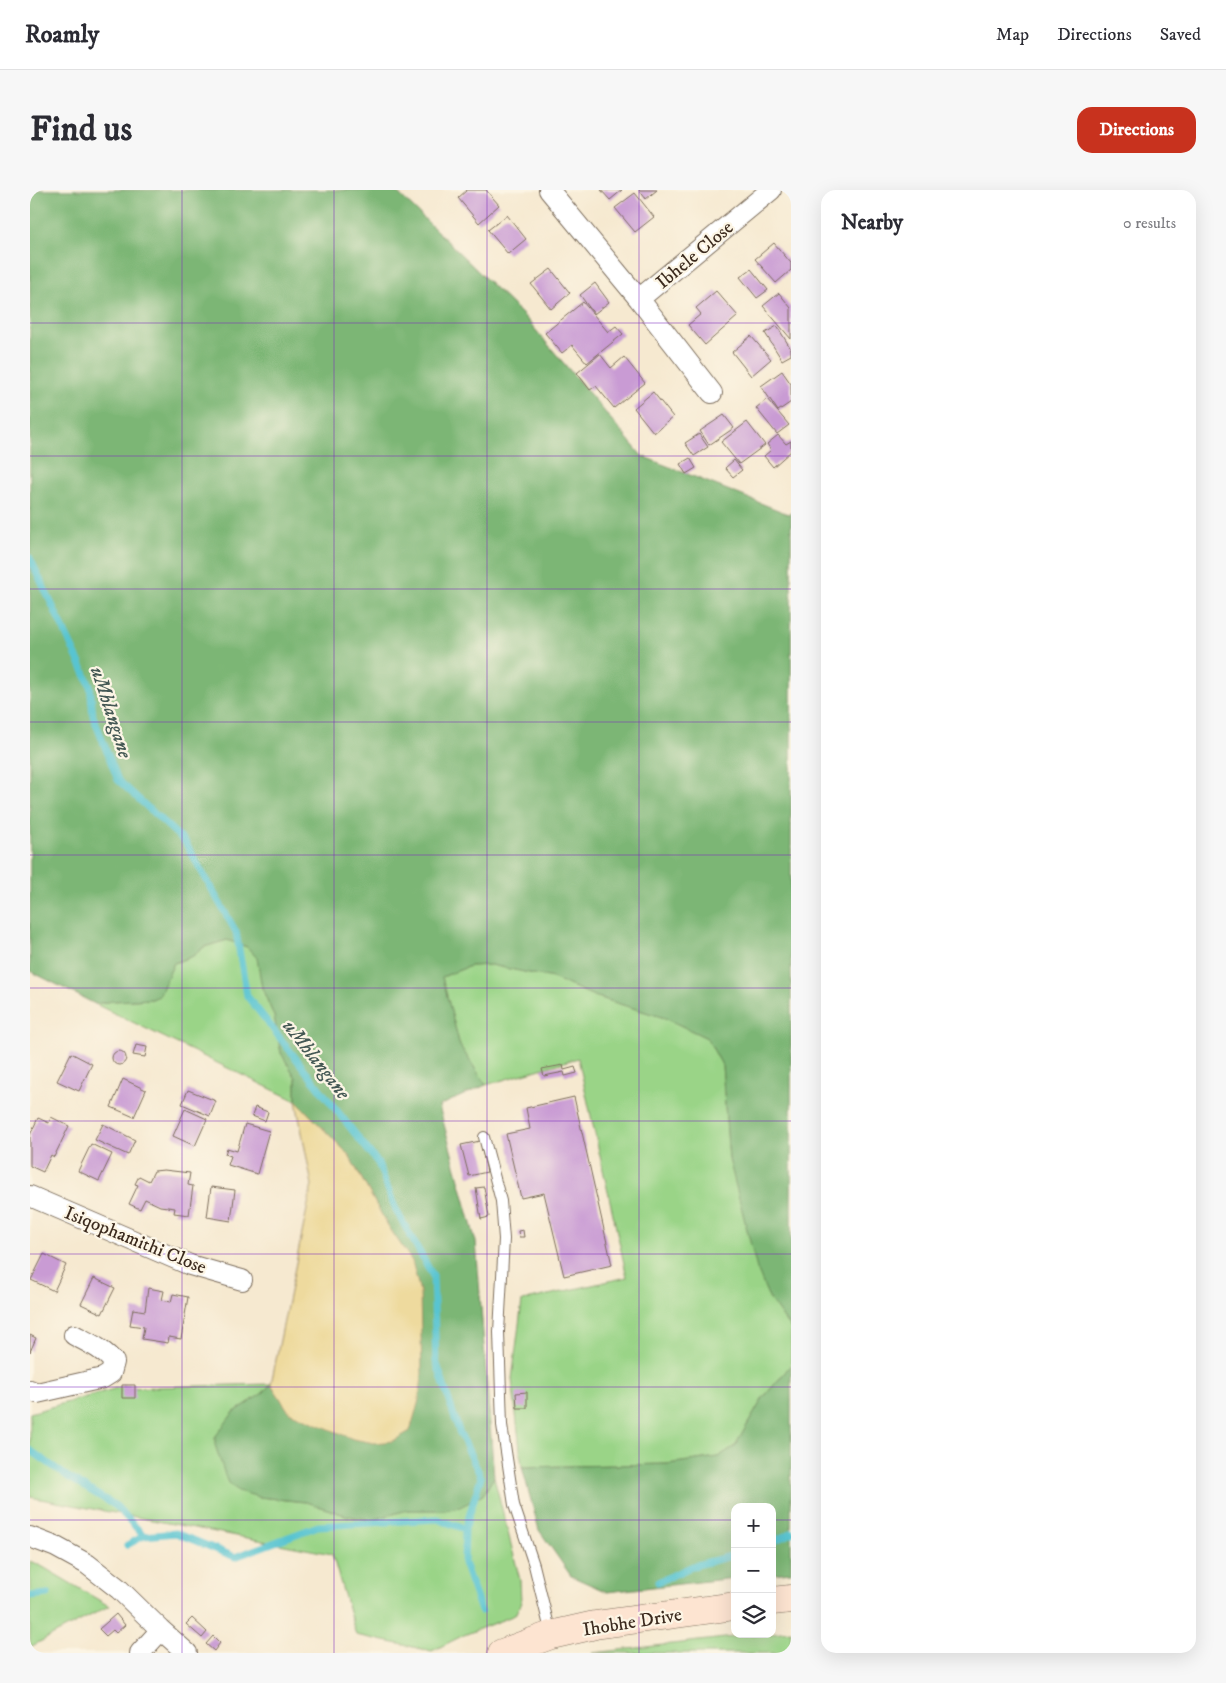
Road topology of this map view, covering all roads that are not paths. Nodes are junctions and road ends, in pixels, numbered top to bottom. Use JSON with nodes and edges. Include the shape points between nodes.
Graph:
{"nodes":[{"id":1,"x":549,"y":190,"type":"edge"},
{"id":2,"x":771,"y":190,"type":"edge"},
{"id":3,"x":640,"y":299,"type":"junction"},
{"id":4,"x":712,"y":393,"type":"dead end"},
{"id":5,"x":484,"y":1137,"type":"dead end"},
{"id":6,"x":30,"y":1196,"type":"edge"},
{"id":7,"x":242,"y":1280,"type":"dead end"},
{"id":8,"x":74,"y":1335,"type":"dead end"},
{"id":9,"x":30,"y":1390,"type":"edge"},
{"id":10,"x":30,"y":1537,"type":"edge"},
{"id":11,"x":791,"y":1599,"type":"edge"},
{"id":12,"x":776,"y":1601,"type":"edge"},
{"id":13,"x":731,"y":1607,"type":"edge"},
{"id":14,"x":160,"y":1630,"type":"junction"},
{"id":15,"x":551,"y":1635,"type":"junction"},
{"id":16,"x":140,"y":1653,"type":"edge"},
{"id":17,"x":187,"y":1653,"type":"edge"},
{"id":18,"x":502,"y":1653,"type":"edge"}],
"edges":[{"from":1,"to":3,"type":"street","name":"Ibhele Close"},
{"from":2,"to":3,"type":"street","name":"Ibhele Close"},
{"from":3,"to":4,"type":"street","name":"Ibhele Close"},
{"from":5,"to":15,"type":"lane","via":[[501,1202],[504,1239],[499,1332],[502,1424],[514,1506],[534,1565]]},
{"from":6,"to":7,"type":"street","name":"Isiqophamithi Close","via":[[190,1264]]},
{"from":8,"to":9,"type":"street","via":[[101,1349],[114,1362],[111,1373],[37,1393]]},
{"from":10,"to":14,"type":"street","via":[[56,1546],[87,1564],[120,1589]]},
{"from":11,"to":12,"type":"street"},
{"from":13,"to":15,"type":"street","name":"Ihobhe Drive","via":[[595,1625]]},
{"from":14,"to":16,"type":"street"},
{"from":14,"to":17,"type":"street"},
{"from":15,"to":18,"type":"street","name":"Ihobhe Drive"}]}
